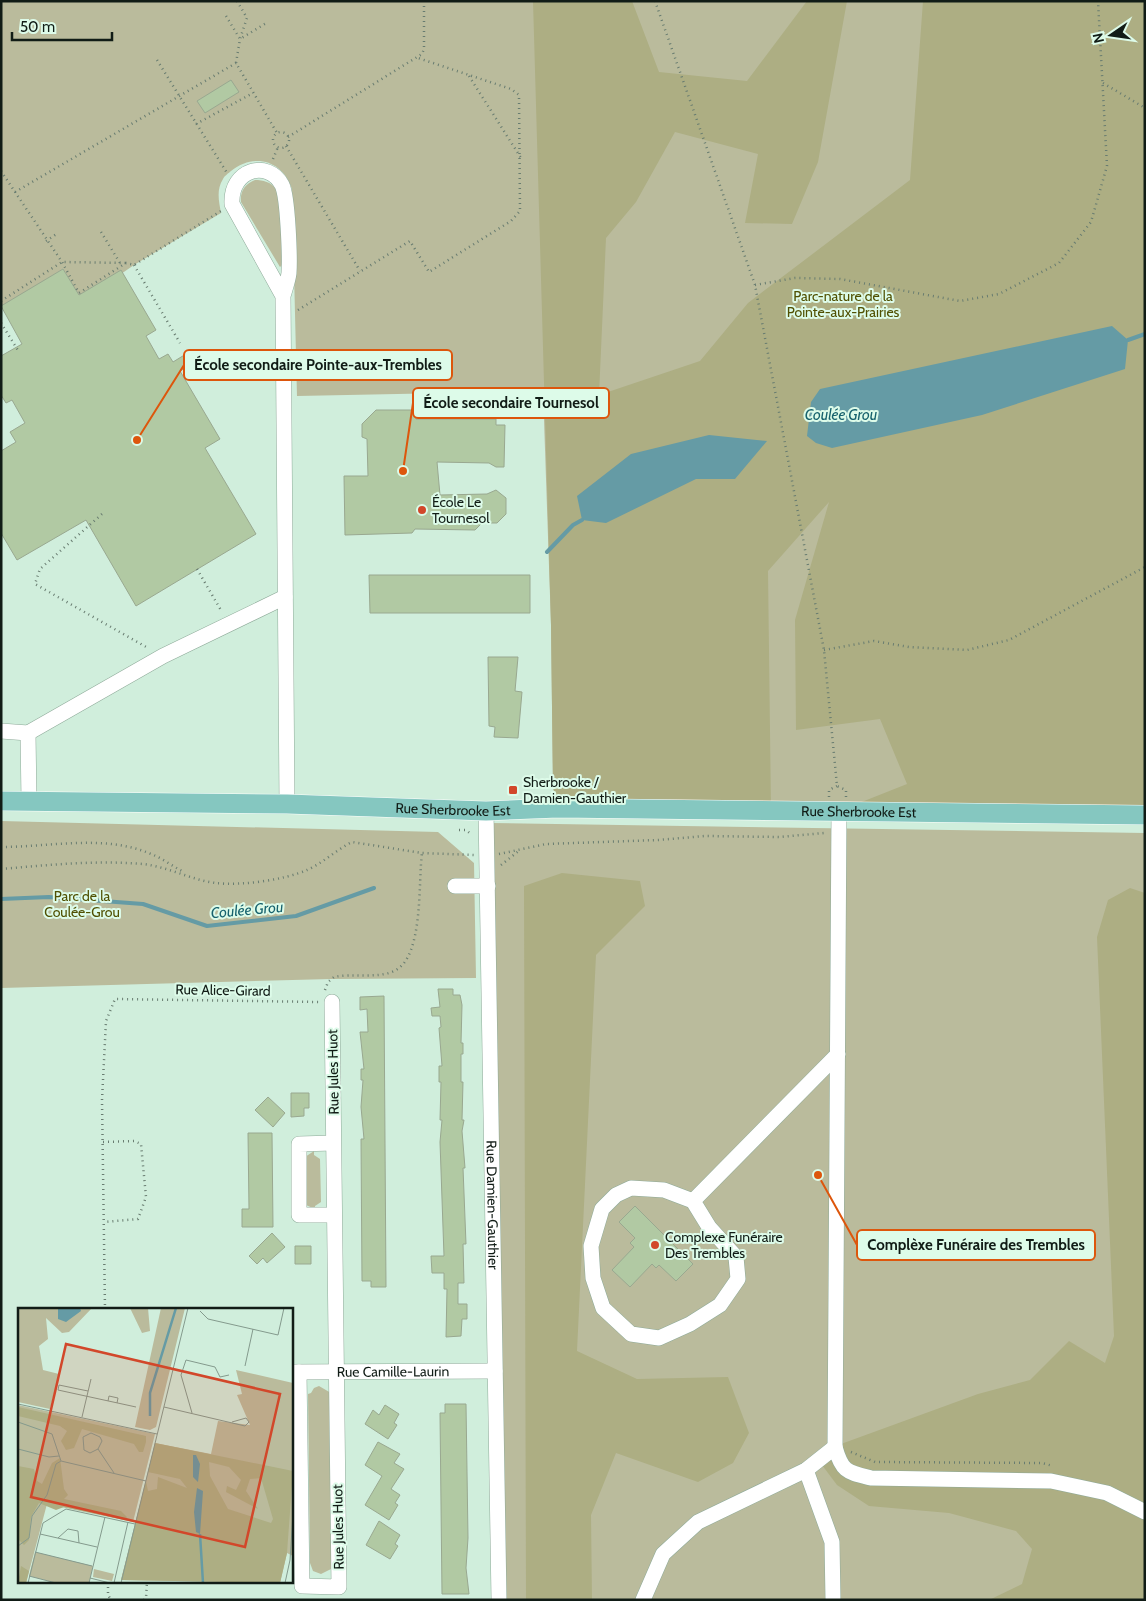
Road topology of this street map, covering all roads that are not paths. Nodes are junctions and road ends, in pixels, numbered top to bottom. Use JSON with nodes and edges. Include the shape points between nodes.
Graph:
{"nodes":[{"id":1,"x":284,"y":296,"type":"junction"},
{"id":2,"x":285,"y":597,"type":"junction"},
{"id":3,"x":1,"y":730,"type":"edge"},
{"id":4,"x":28,"y":732,"type":"junction"},
{"id":5,"x":1,"y":801,"type":"edge"},
{"id":6,"x":28,"y":801,"type":"junction"},
{"id":7,"x":287,"y":804,"type":"junction"},
{"id":8,"x":486,"y":811,"type":"junction"},
{"id":9,"x":839,"y":812,"type":"junction"},
{"id":10,"x":1145,"y":816,"type":"edge"},
{"id":11,"x":455,"y":886,"type":"dead end"},
{"id":12,"x":488,"y":886,"type":"junction"},
{"id":13,"x":328,"y":996,"type":"road end"},
{"id":14,"x":838,"y":1054,"type":"junction"},
{"id":15,"x":333,"y":1143,"type":"junction"},
{"id":16,"x":693,"y":1201,"type":"junction"},
{"id":17,"x":334,"y":1215,"type":"junction"},
{"id":18,"x":495,"y":1371,"type":"junction"},
{"id":19,"x":295,"y":1372,"type":"edge"},
{"id":20,"x":336,"y":1372,"type":"junction"},
{"id":21,"x":842,"y":1445,"type":"junction"},
{"id":22,"x":806,"y":1470,"type":"junction"},
{"id":23,"x":1145,"y":1512,"type":"edge"},
{"id":24,"x":499,"y":1600,"type":"edge"},
{"id":25,"x":643,"y":1600,"type":"edge"},
{"id":26,"x":833,"y":1600,"type":"edge"}],
"edges":[{"from":1,"to":1,"type":"street","via":[[288,273],[286,195],[282,185],[269,173],[251,171],[236,180],[232,204]]},
{"from":1,"to":2,"type":"street"},
{"from":2,"to":4,"type":"street","via":[[163,656]]},
{"from":2,"to":7,"type":"street"},
{"from":3,"to":4,"type":"street"},
{"from":4,"to":6,"type":"street"},
{"from":5,"to":6,"type":"main road","name":"Rue Sherbrooke Est"},
{"from":6,"to":7,"type":"main road","name":"Rue Sherbrooke Est"},
{"from":7,"to":8,"type":"main road","name":"Rue Sherbrooke Est"},
{"from":8,"to":9,"type":"main road","name":"Rue Sherbrooke Est","via":[[558,808]]},
{"from":8,"to":12,"type":"street","name":"Rue Damien-Gauthier"},
{"from":9,"to":10,"type":"main road","name":"Rue Sherbrooke Est"},
{"from":9,"to":14,"type":"street"},
{"from":11,"to":12,"type":"street"},
{"from":12,"to":18,"type":"street","name":"Rue Damien-Gauthier"},
{"from":13,"to":15,"type":"street","name":"Rue Jules Huot"},
{"from":14,"to":16,"type":"street"},
{"from":14,"to":21,"type":"street"},
{"from":15,"to":17,"type":"street","name":"Rue Jules Huot"},
{"from":15,"to":17,"type":"street","via":[[299,1144],[299,1215]]},
{"from":16,"to":16,"type":"street","via":[[664,1190],[631,1188],[616,1195],[602,1209],[591,1246],[593,1278],[603,1308],[631,1334],[659,1338],[690,1324],[720,1304],[738,1279],[736,1257],[709,1227]]},
{"from":17,"to":20,"type":"street","name":"Rue Jules Huot"},
{"from":18,"to":20,"type":"street","name":"Rue Camille-Laurin"},
{"from":18,"to":24,"type":"street","name":"Rue Damien-Gauthier"},
{"from":19,"to":20,"type":"street","name":"Rue Camille-Laurin"},
{"from":19,"to":20,"type":"street","name":"Rue Jules Huot","via":[[302,1586],[339,1586]]},
{"from":21,"to":22,"type":"street"},
{"from":21,"to":23,"type":"street","via":[[840,1463],[848,1473],[871,1478],[1051,1481],[1107,1493]]},
{"from":22,"to":25,"type":"street","via":[[698,1522],[663,1554]]},
{"from":22,"to":26,"type":"street","via":[[832,1542]]}]}
